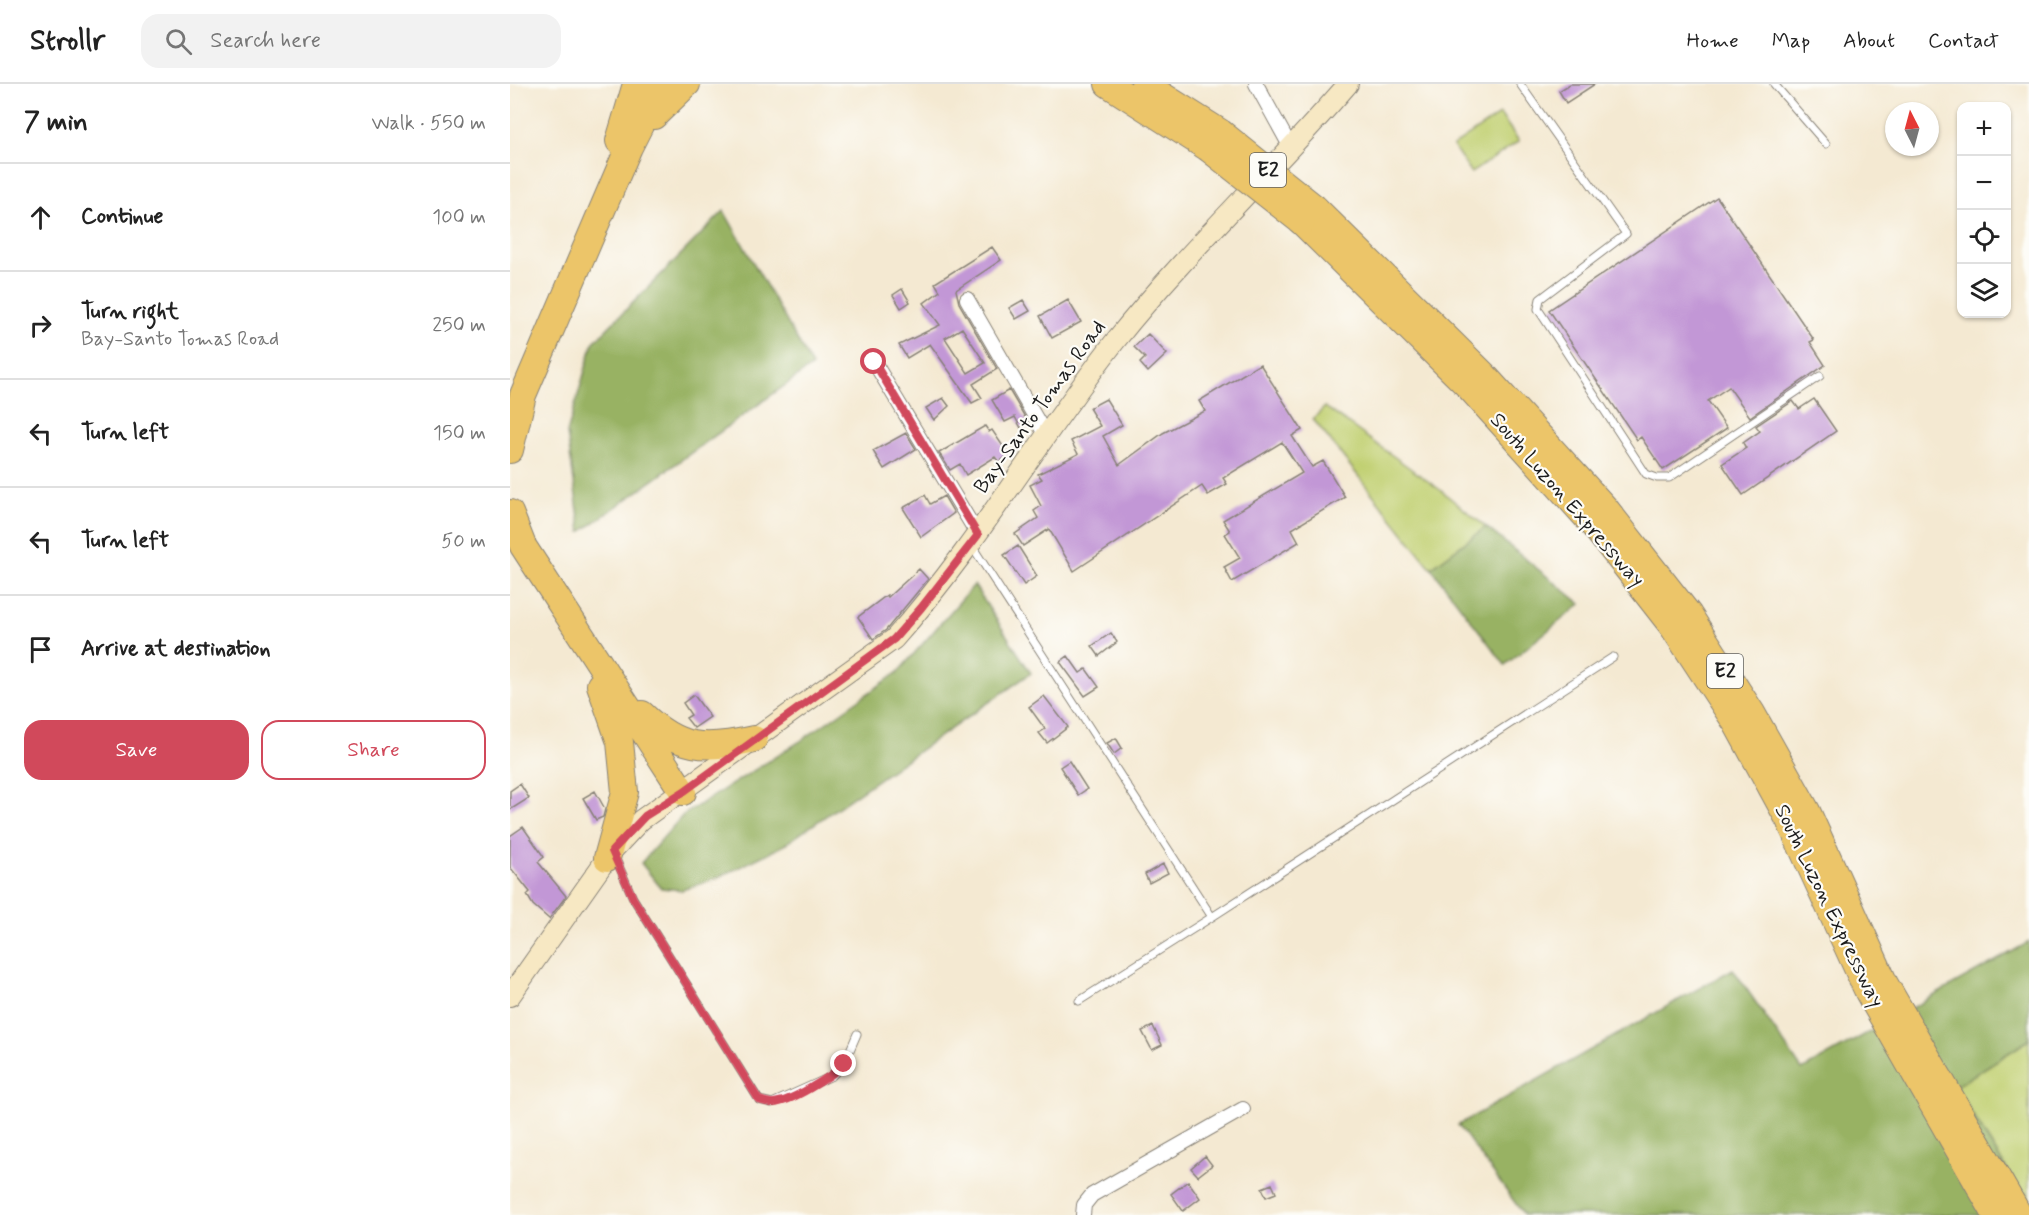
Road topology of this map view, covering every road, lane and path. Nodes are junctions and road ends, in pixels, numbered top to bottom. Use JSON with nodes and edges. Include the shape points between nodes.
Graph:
{"nodes":[{"id":1,"x":636,"y":84,"type":"edge"},
{"id":2,"x":648,"y":84,"type":"edge"},
{"id":3,"x":661,"y":84,"type":"edge"},
{"id":4,"x":687,"y":84,"type":"edge"},
{"id":5,"x":1108,"y":84,"type":"edge"},
{"id":6,"x":1144,"y":84,"type":"edge"},
{"id":7,"x":1256,"y":84,"type":"edge"},
{"id":8,"x":1348,"y":84,"type":"edge"},
{"id":9,"x":1521,"y":84,"type":"edge"},
{"id":10,"x":1774,"y":84,"type":"edge"},
{"id":11,"x":1214,"y":140,"type":"junction"},
{"id":12,"x":1826,"y":144,"type":"dead end"},
{"id":13,"x":624,"y":145,"type":"junction"},
{"id":14,"x":1290,"y":146,"type":"junction"},
{"id":15,"x":1309,"y":215,"type":"junction"},
{"id":16,"x":967,"y":299,"type":"dead end"},
{"id":17,"x":874,"y":362,"type":"dead end"},
{"id":18,"x":1820,"y":376,"type":"dead end"},
{"id":19,"x":510,"y":399,"type":"edge"},
{"id":20,"x":1045,"y":434,"type":"junction"},
{"id":21,"x":510,"y":450,"type":"edge"},
{"id":22,"x":510,"y":513,"type":"edge"},
{"id":23,"x":974,"y":539,"type":"junction"},
{"id":24,"x":510,"y":545,"type":"edge"},
{"id":25,"x":1613,"y":657,"type":"dead end"},
{"id":26,"x":610,"y":689,"type":"junction"},
{"id":27,"x":754,"y":739,"type":"junction"},
{"id":28,"x":678,"y":795,"type":"junction"},
{"id":29,"x":610,"y":854,"type":"junction"},
{"id":30,"x":1212,"y":917,"type":"junction"},
{"id":31,"x":510,"y":996,"type":"edge"},
{"id":32,"x":1079,"y":1001,"type":"dead end"},
{"id":33,"x":857,"y":1034,"type":"dead end"},
{"id":34,"x":1243,"y":1109,"type":"dead end"},
{"id":35,"x":1083,"y":1215,"type":"edge"},
{"id":36,"x":1996,"y":1215,"type":"edge"},
{"id":37,"x":2019,"y":1215,"type":"edge"}],
"edges":[{"from":1,"to":13,"type":"highway"},
{"from":2,"to":13,"type":"highway"},
{"from":3,"to":13,"type":"highway"},
{"from":4,"to":13,"type":"highway"},
{"from":5,"to":11,"type":"highway","name":"South Luzon Expressway","number":"E2"},
{"from":6,"to":11,"type":"highway","name":"South Luzon Expressway","number":"E2"},
{"from":7,"to":14,"type":"street"},
{"from":8,"to":14,"type":"main road","name":"Bay-Santo Tomas Road"},
{"from":9,"to":18,"type":"lane","via":[[1626,234],[1540,299],[1538,309],[1646,474],[1670,478]]},
{"from":10,"to":12,"type":"lane"},
{"from":11,"to":15,"type":"highway","name":"South Luzon Expressway","number":"E2","bridge":true},
{"from":13,"to":19,"type":"highway"},
{"from":13,"to":21,"type":"highway","via":[[523,395]]},
{"from":14,"to":20,"type":"main road","name":"Bay-Santo Tomas Road","via":[[1144,306]]},
{"from":15,"to":36,"type":"highway","name":"South Luzon Expressway","number":"E2","via":[[1590,521],[1673,627],[1736,723],[1779,801],[1868,992]]},
{"from":15,"to":37,"type":"highway","name":"South Luzon Expressway","number":"E2","via":[[1483,374],[1605,508],[1689,615],[1752,713],[1801,801],[1885,984]]},
{"from":16,"to":20,"type":"street"},
{"from":17,"to":23,"type":"street"},
{"from":20,"to":23,"type":"main road","name":"Bay-Santo Tomas Road"},
{"from":22,"to":26,"type":"highway","via":[[523,546]]},
{"from":23,"to":27,"type":"main road","name":"Bay-Santo Tomas Road","via":[[894,639]]},
{"from":23,"to":30,"type":"lane"},
{"from":24,"to":26,"type":"highway"},
{"from":25,"to":30,"type":"lane"},
{"from":26,"to":27,"type":"highway","via":[[662,733],[690,744],[724,746]]},
{"from":26,"to":28,"type":"highway"},
{"from":26,"to":29,"type":"highway","via":[[625,792]]},
{"from":27,"to":28,"type":"main road","name":"Bay-Santo Tomas Road"},
{"from":28,"to":29,"type":"main road","name":"Bay-Santo Tomas Road","via":[[645,816]]},
{"from":29,"to":31,"type":"main road","name":"Bay-Santo Tomas Road"},
{"from":29,"to":33,"type":"lane","via":[[633,898],[759,1100],[772,1103],[832,1076],[844,1064]]},
{"from":30,"to":32,"type":"lane"},
{"from":34,"to":35,"type":"street","via":[[1092,1195],[1084,1205]]}]}
